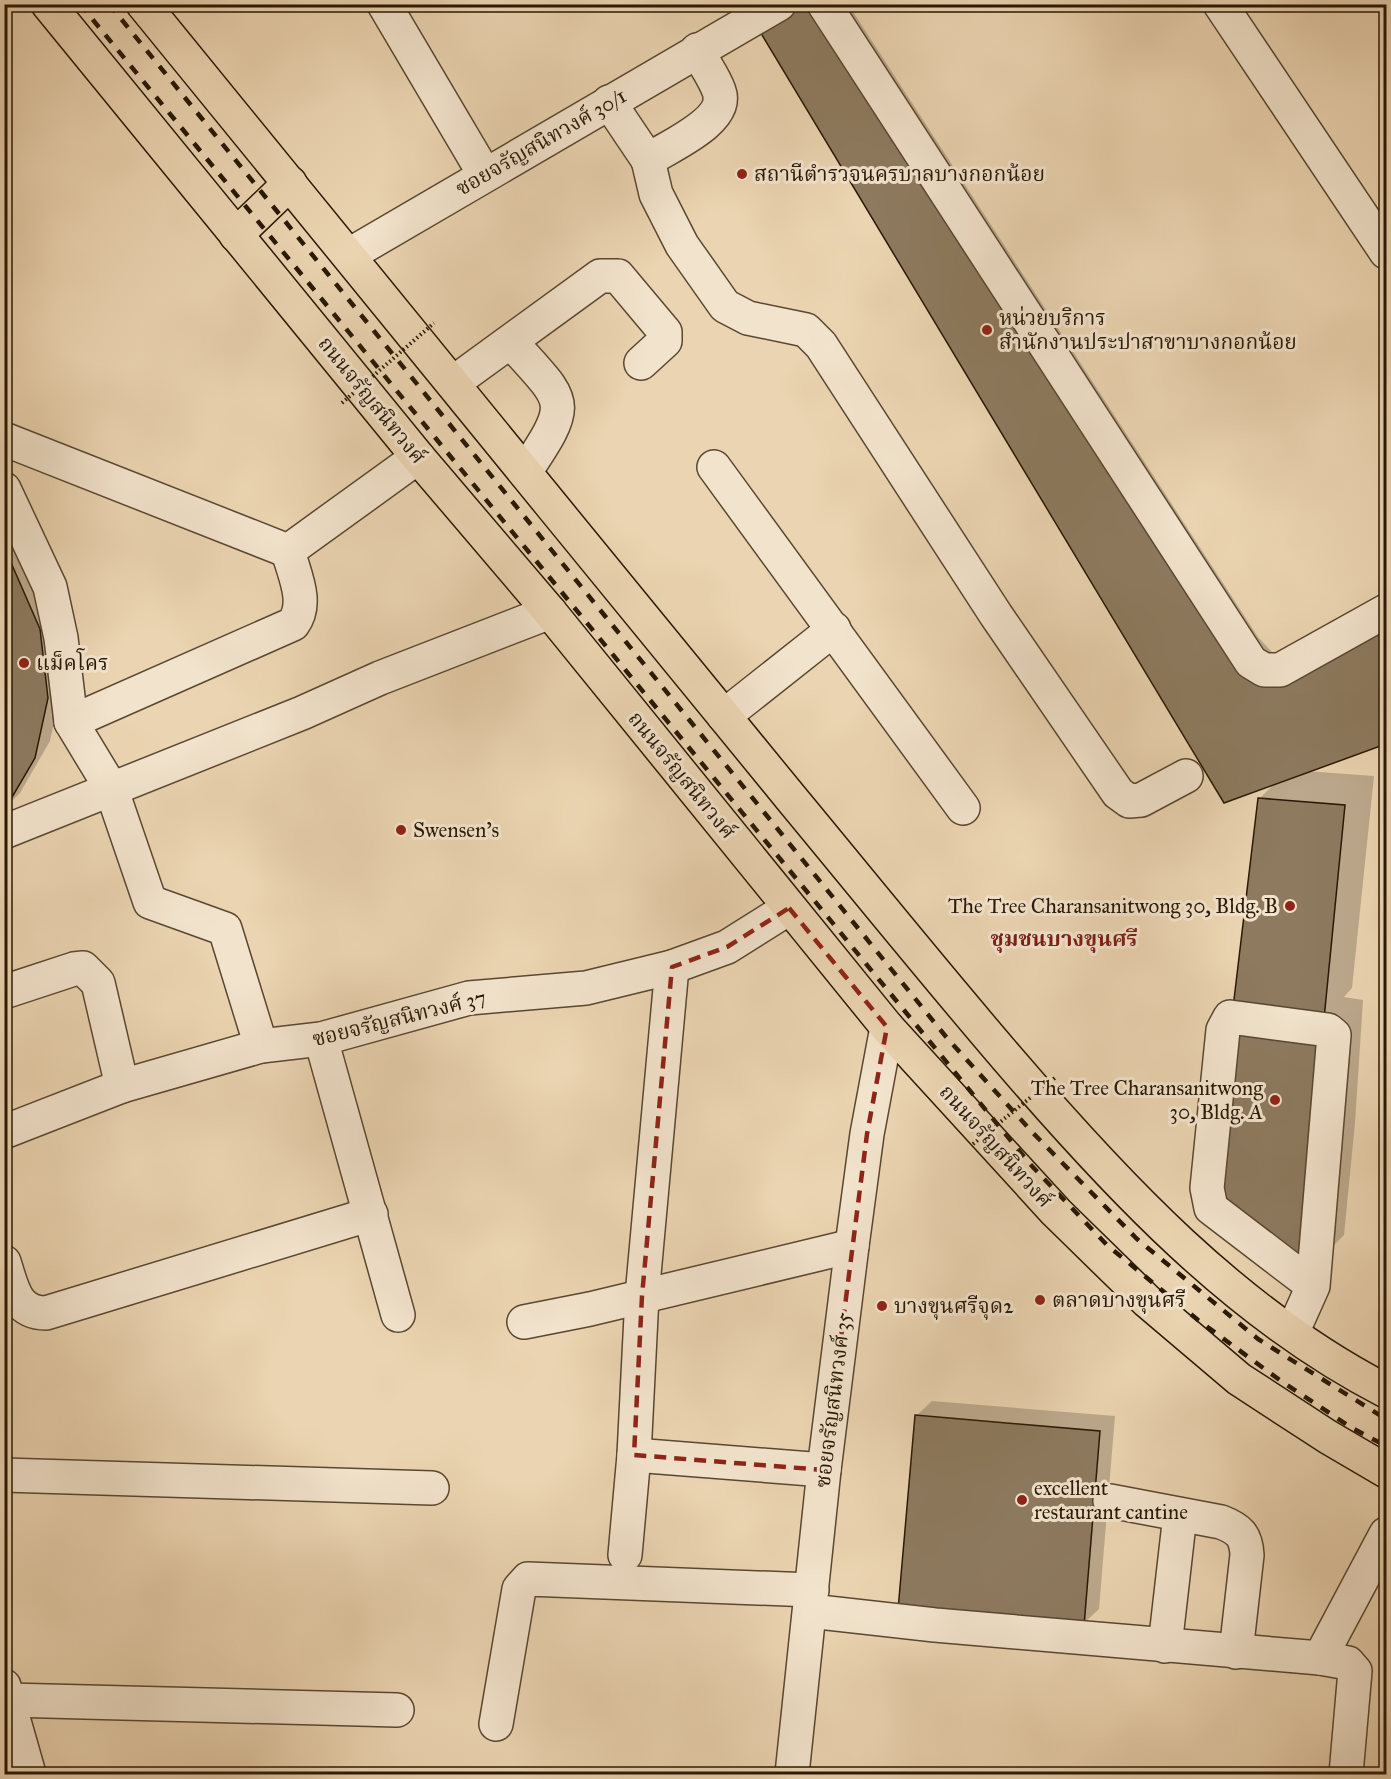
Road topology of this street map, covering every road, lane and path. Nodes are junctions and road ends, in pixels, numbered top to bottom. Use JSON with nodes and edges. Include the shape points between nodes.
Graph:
{"nodes":[{"id":1,"x":48,"y":4,"type":"edge"},
{"id":2,"x":143,"y":4,"type":"edge"},
{"id":3,"x":384,"y":4,"type":"edge"},
{"id":4,"x":779,"y":4,"type":"edge"},
{"id":5,"x":824,"y":4,"type":"edge"},
{"id":6,"x":1220,"y":4,"type":"edge"},
{"id":7,"x":697,"y":50,"type":"junction"},
{"id":8,"x":609,"y":102,"type":"junction"},
{"id":9,"x":648,"y":160,"type":"junction"},
{"id":10,"x":485,"y":175,"type":"junction"},
{"id":11,"x":290,"y":183,"type":"junction"},
{"id":12,"x":236,"y":235,"type":"junction"},
{"id":13,"x":1386,"y":252,"type":"edge"},
{"id":14,"x":349,"y":255,"type":"junction"},
{"id":15,"x":434,"y":323,"type":"dead end"},
{"id":16,"x":511,"y":342,"type":"junction"},
{"id":17,"x":641,"y":363,"type":"dead end"},
{"id":18,"x":453,"y":383,"type":"junction"},
{"id":19,"x":342,"y":403,"type":"dead end"},
{"id":20,"x":4,"y":439,"type":"edge"},
{"id":21,"x":418,"y":457,"type":"junction"},
{"id":22,"x":714,"y":467,"type":"dead end"},
{"id":23,"x":525,"y":472,"type":"junction"},
{"id":24,"x":4,"y":489,"type":"edge"},
{"id":25,"x":288,"y":551,"type":"junction"},
{"id":26,"x":1386,"y":611,"type":"edge"},
{"id":27,"x":550,"y":612,"type":"junction"},
{"id":28,"x":834,"y":629,"type":"junction"},
{"id":29,"x":724,"y":717,"type":"junction"},
{"id":30,"x":71,"y":723,"type":"junction"},
{"id":31,"x":1186,"y":776,"type":"dead end"},
{"id":32,"x":111,"y":788,"type":"junction"},
{"id":33,"x":963,"y":808,"type":"dead end"},
{"id":34,"x":4,"y":832,"type":"edge"},
{"id":35,"x":789,"y":908,"type":"junction"},
{"id":36,"x":672,"y":967,"type":"junction"},
{"id":37,"x":4,"y":992,"type":"edge"},
{"id":38,"x":887,"y":1027,"type":"junction"},
{"id":39,"x":321,"y":1039,"type":"junction"},
{"id":40,"x":261,"y":1046,"type":"junction"},
{"id":41,"x":1056,"y":1077,"type":"dead end"},
{"id":42,"x":122,"y":1086,"type":"junction"},
{"id":43,"x":4,"y":1132,"type":"edge"},
{"id":44,"x":973,"y":1144,"type":"dead end"},
{"id":45,"x":371,"y":1214,"type":"junction"},
{"id":46,"x":852,"y":1246,"type":"junction"},
{"id":47,"x":4,"y":1262,"type":"edge"},
{"id":48,"x":1313,"y":1286,"type":"junction"},
{"id":49,"x":642,"y":1296,"type":"junction"},
{"id":50,"x":398,"y":1315,"type":"dead end"},
{"id":51,"x":524,"y":1322,"type":"dead end"},
{"id":52,"x":1292,"y":1333,"type":"junction"},
{"id":53,"x":1386,"y":1390,"type":"edge"},
{"id":54,"x":634,"y":1455,"type":"junction"},
{"id":55,"x":824,"y":1470,"type":"junction"},
{"id":56,"x":1386,"y":1471,"type":"edge"},
{"id":57,"x":4,"y":1475,"type":"edge"},
{"id":58,"x":432,"y":1488,"type":"dead end"},
{"id":59,"x":1110,"y":1501,"type":"dead end"},
{"id":60,"x":1180,"y":1515,"type":"junction"},
{"id":61,"x":1386,"y":1534,"type":"edge"},
{"id":62,"x":625,"y":1555,"type":"dead end"},
{"id":63,"x":811,"y":1600,"type":"junction"},
{"id":64,"x":1165,"y":1646,"type":"junction"},
{"id":65,"x":1236,"y":1652,"type":"junction"},
{"id":66,"x":1320,"y":1658,"type":"junction"},
{"id":67,"x":6,"y":1693,"type":"edge"},
{"id":68,"x":397,"y":1710,"type":"dead end"},
{"id":69,"x":496,"y":1725,"type":"dead end"},
{"id":70,"x":29,"y":1774,"type":"edge"},
{"id":71,"x":792,"y":1774,"type":"edge"},
{"id":72,"x":1346,"y":1774,"type":"edge"}],
"edges":[{"from":1,"to":12,"type":"main road","name":"ถนนจรัญสนิทวงศ์"},
{"from":2,"to":11,"type":"main road"},
{"from":3,"to":10,"type":"street"},
{"from":4,"to":7,"type":"street","name":"ซอยจรัญสนิทวงศ์ 30/1"},
{"from":5,"to":26,"type":"street","via":[[1251,662],[1264,670],[1280,670]]},
{"from":6,"to":13,"type":"street"},
{"from":7,"to":8,"type":"street","name":"ซอยจรัญสนิทวงศ์ 30/1"},
{"from":7,"to":9,"type":"street","via":[[720,93],[721,108],[713,119]]},
{"from":8,"to":9,"type":"street"},
{"from":8,"to":10,"type":"street","name":"ซอยจรัญสนิทวงศ์ 30/1"},
{"from":9,"to":31,"type":"street","via":[[656,194],[682,245],[725,306],[748,318],[806,330],[821,345],[996,615],[1118,793],[1129,801],[1141,800]]},
{"from":10,"to":14,"type":"street","name":"ซอยจรัญสนิทวงศ์ 30/1"},
{"from":11,"to":12,"type":"main road"},
{"from":11,"to":14,"type":"main road"},
{"from":12,"to":21,"type":"main road","name":"ถนนจรัญสนิทวงศ์"},
{"from":14,"to":18,"type":"main road"},
{"from":15,"to":19,"type":"path","bridge":true},
{"from":16,"to":17,"type":"street","via":[[600,276],[618,276],[665,333],[665,341]]},
{"from":16,"to":18,"type":"street"},
{"from":16,"to":23,"type":"street","via":[[555,392],[559,412],[553,431]]},
{"from":18,"to":23,"type":"main road"},
{"from":20,"to":25,"type":"street"},
{"from":21,"to":25,"type":"street"},
{"from":21,"to":27,"type":"main road","name":"ถนนจรัญสนิทวงศ์"},
{"from":22,"to":28,"type":"street"},
{"from":23,"to":29,"type":"main road"},
{"from":24,"to":30,"type":"street","via":[[50,587],[59,624]]},
{"from":25,"to":30,"type":"street","via":[[301,594],[293,624]]},
{"from":27,"to":32,"type":"street"},
{"from":27,"to":35,"type":"main road","name":"ถนนจรัญสนิทวงศ์"},
{"from":28,"to":29,"type":"street"},
{"from":28,"to":33,"type":"street"},
{"from":29,"to":52,"type":"main road","via":[[976,1022],[1100,1162],[1171,1233]]},
{"from":30,"to":32,"type":"street"},
{"from":32,"to":34,"type":"street"},
{"from":32,"to":40,"type":"street","via":[[150,902],[225,929]]},
{"from":35,"to":36,"type":"street","name":"ซอยจรัญสนิทวงศ์ 37","via":[[727,947]]},
{"from":35,"to":38,"type":"main road","name":"ถนนจรัญสนิทวงศ์"},
{"from":36,"to":39,"type":"street","name":"ซอยจรัญสนิทวงศ์ 37","via":[[586,988],[469,998]]},
{"from":36,"to":49,"type":"street"},
{"from":37,"to":42,"type":"street","via":[[74,969],[83,968],[91,974],[98,983]]},
{"from":38,"to":46,"type":"street","name":"ซอยจรัญสนิทวงศ์ 35"},
{"from":38,"to":56,"type":"main road","name":"ถนนจรัญสนิทวงศ์","via":[[1056,1212],[1147,1301],[1239,1379]]},
{"from":39,"to":40,"type":"street","name":"ซอยจรัญสนิทวงศ์ 37"},
{"from":39,"to":45,"type":"street"},
{"from":40,"to":42,"type":"street","name":"ซอยจรัญสนิทวงศ์ 37"},
{"from":41,"to":44,"type":"path","bridge":true},
{"from":42,"to":43,"type":"street","name":"ซอยจรัญสนิทวงศ์ 37"},
{"from":45,"to":47,"type":"street","via":[[46,1313],[35,1313],[19,1303]]},
{"from":45,"to":50,"type":"street"},
{"from":46,"to":49,"type":"street"},
{"from":46,"to":55,"type":"street","name":"ซอยจรัญสนิทวงศ์ 35"},
{"from":48,"to":48,"type":"street","via":[[1334,1035],[1328,1030],[1230,1017],[1223,1030],[1208,1199],[1211,1208],[1226,1221]]},
{"from":48,"to":52,"type":"street"},
{"from":49,"to":51,"type":"street"},
{"from":49,"to":54,"type":"street"},
{"from":52,"to":53,"type":"main road"},
{"from":54,"to":55,"type":"street"},
{"from":54,"to":62,"type":"street"},
{"from":55,"to":63,"type":"street","name":"ซอยจรัญสนิทวงศ์ 35"},
{"from":57,"to":58,"type":"street"},
{"from":59,"to":60,"type":"street"},
{"from":60,"to":64,"type":"street"},
{"from":60,"to":65,"type":"street","via":[[1221,1522],[1238,1529],[1246,1541]]},
{"from":61,"to":66,"type":"street"},
{"from":63,"to":64,"type":"street"},
{"from":63,"to":69,"type":"street","via":[[528,1579],[519,1589]]},
{"from":63,"to":71,"type":"street","name":"ซอยจรัญสนิทวงศ์ 35"},
{"from":64,"to":65,"type":"street"},
{"from":65,"to":66,"type":"street"},
{"from":66,"to":72,"type":"street","via":[[1348,1663],[1355,1671]]},
{"from":67,"to":68,"type":"street"},
{"from":67,"to":70,"type":"street"}]}
